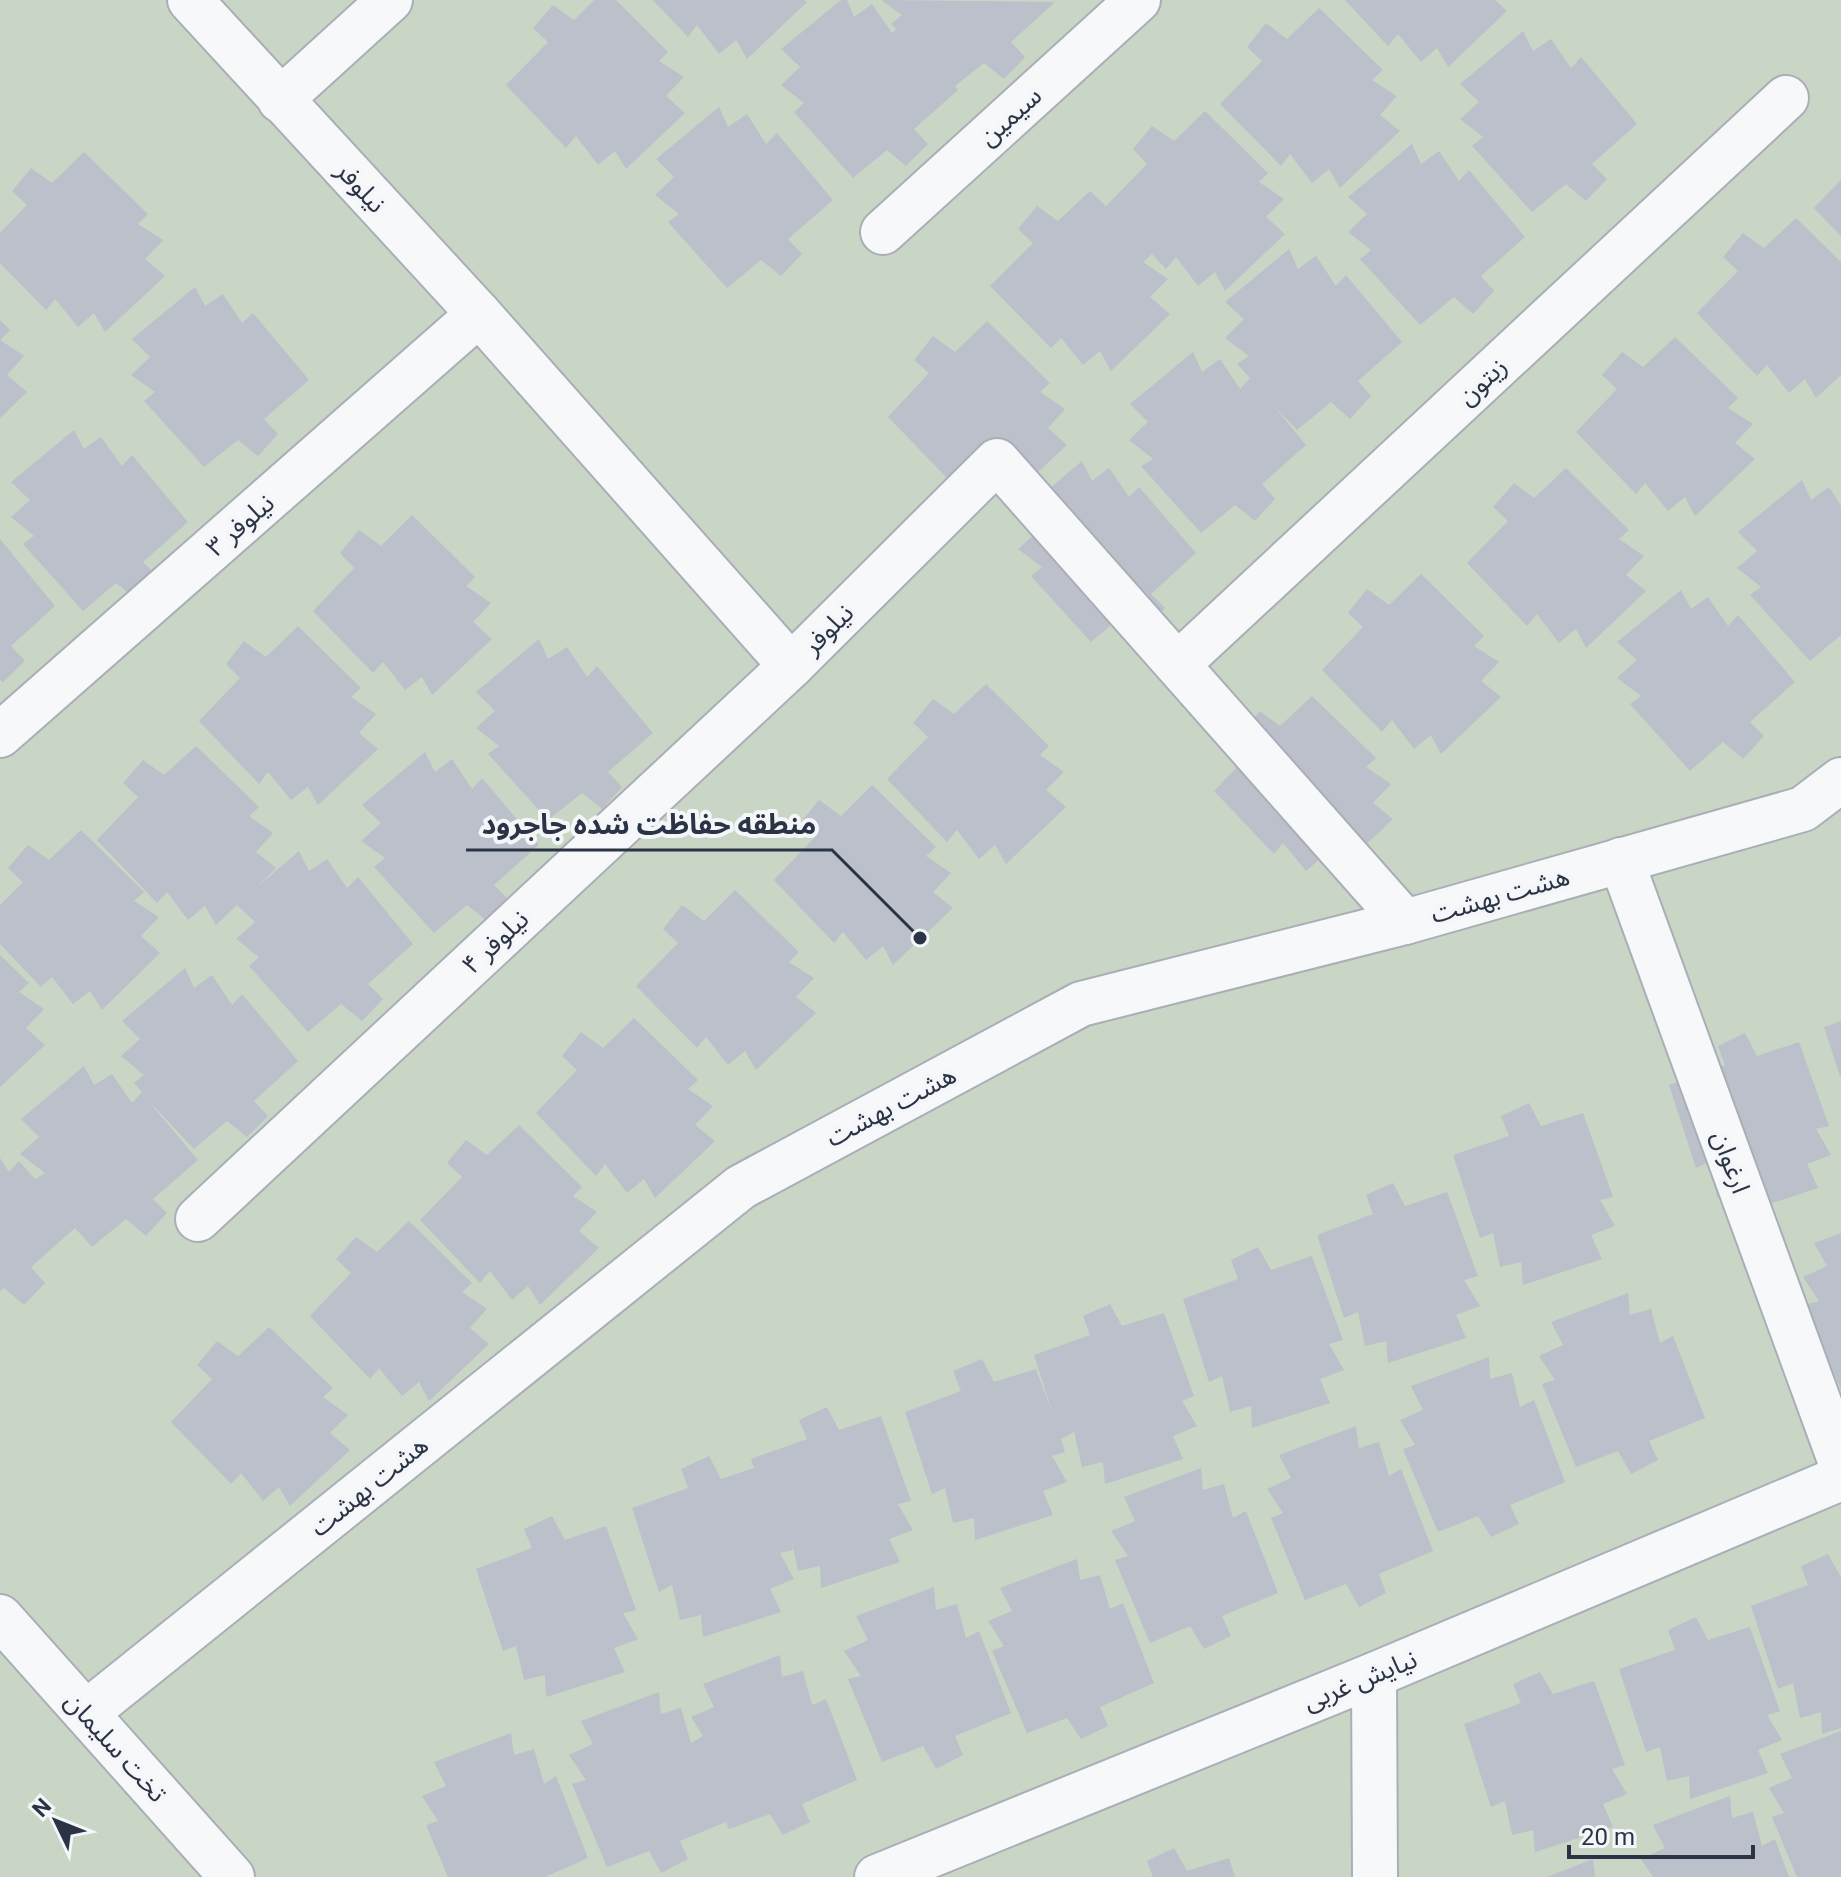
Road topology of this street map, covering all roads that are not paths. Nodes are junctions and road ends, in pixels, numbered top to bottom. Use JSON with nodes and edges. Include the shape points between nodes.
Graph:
{"nodes":[{"id":1,"x":190,"y":0,"type":"edge"},
{"id":2,"x":390,"y":0,"type":"edge"},
{"id":3,"x":1138,"y":0,"type":"edge"},
{"id":4,"x":1786,"y":98,"type":"dead end"},
{"id":5,"x":280,"y":100,"type":"junction"},
{"id":6,"x":883,"y":232,"type":"dead end"},
{"id":7,"x":479,"y":314,"type":"junction"},
{"id":8,"x":1178,"y":664,"type":"junction"},
{"id":9,"x":791,"y":666,"type":"junction"},
{"id":10,"x":0,"y":735,"type":"edge"},
{"id":11,"x":1841,"y":780,"type":"edge"},
{"id":12,"x":1621,"y":860,"type":"junction"},
{"id":13,"x":1405,"y":922,"type":"junction"},
{"id":14,"x":198,"y":1219,"type":"dead end"},
{"id":15,"x":1841,"y":1463,"type":"edge"},
{"id":16,"x":1841,"y":1478,"type":"edge"},
{"id":17,"x":0,"y":1617,"type":"edge"},
{"id":18,"x":1374,"y":1675,"type":"junction"},
{"id":19,"x":86,"y":1713,"type":"junction"},
{"id":20,"x":232,"y":1877,"type":"edge"},
{"id":21,"x":877,"y":1877,"type":"edge"},
{"id":22,"x":1375,"y":1877,"type":"edge"}],
"edges":[{"from":1,"to":5,"type":"street","name":"نیلوفر"},
{"from":2,"to":5,"type":"street"},
{"from":3,"to":6,"type":"street","name":"سیمین"},
{"from":4,"to":8,"type":"street","name":"زیتون"},
{"from":5,"to":7,"type":"street","name":"نیلوفر"},
{"from":7,"to":9,"type":"street","name":"نیلوفر"},
{"from":7,"to":10,"type":"street","name":"نیلوفر ۳"},
{"from":8,"to":9,"type":"street","name":"نیلوفر","via":[[997,461]]},
{"from":8,"to":13,"type":"street","name":"نیلوفر"},
{"from":9,"to":14,"type":"street","name":"نیلوفر ۴"},
{"from":11,"to":12,"type":"street","name":"هشت بهشت","via":[[1803,809]]},
{"from":12,"to":13,"type":"street","name":"هشت بهشت"},
{"from":12,"to":15,"type":"street","name":"ارغوان"},
{"from":13,"to":19,"type":"street","name":"هشت بهشت","via":[[1081,1004],[741,1187]]},
{"from":16,"to":18,"type":"street","name":"نیایش غربی"},
{"from":17,"to":19,"type":"street","name":"تخت سلیمان"},
{"from":18,"to":21,"type":"street","name":"نیایش غربی"},
{"from":18,"to":22,"type":"street"},
{"from":19,"to":20,"type":"street","name":"تخت سلیمان"}]}
